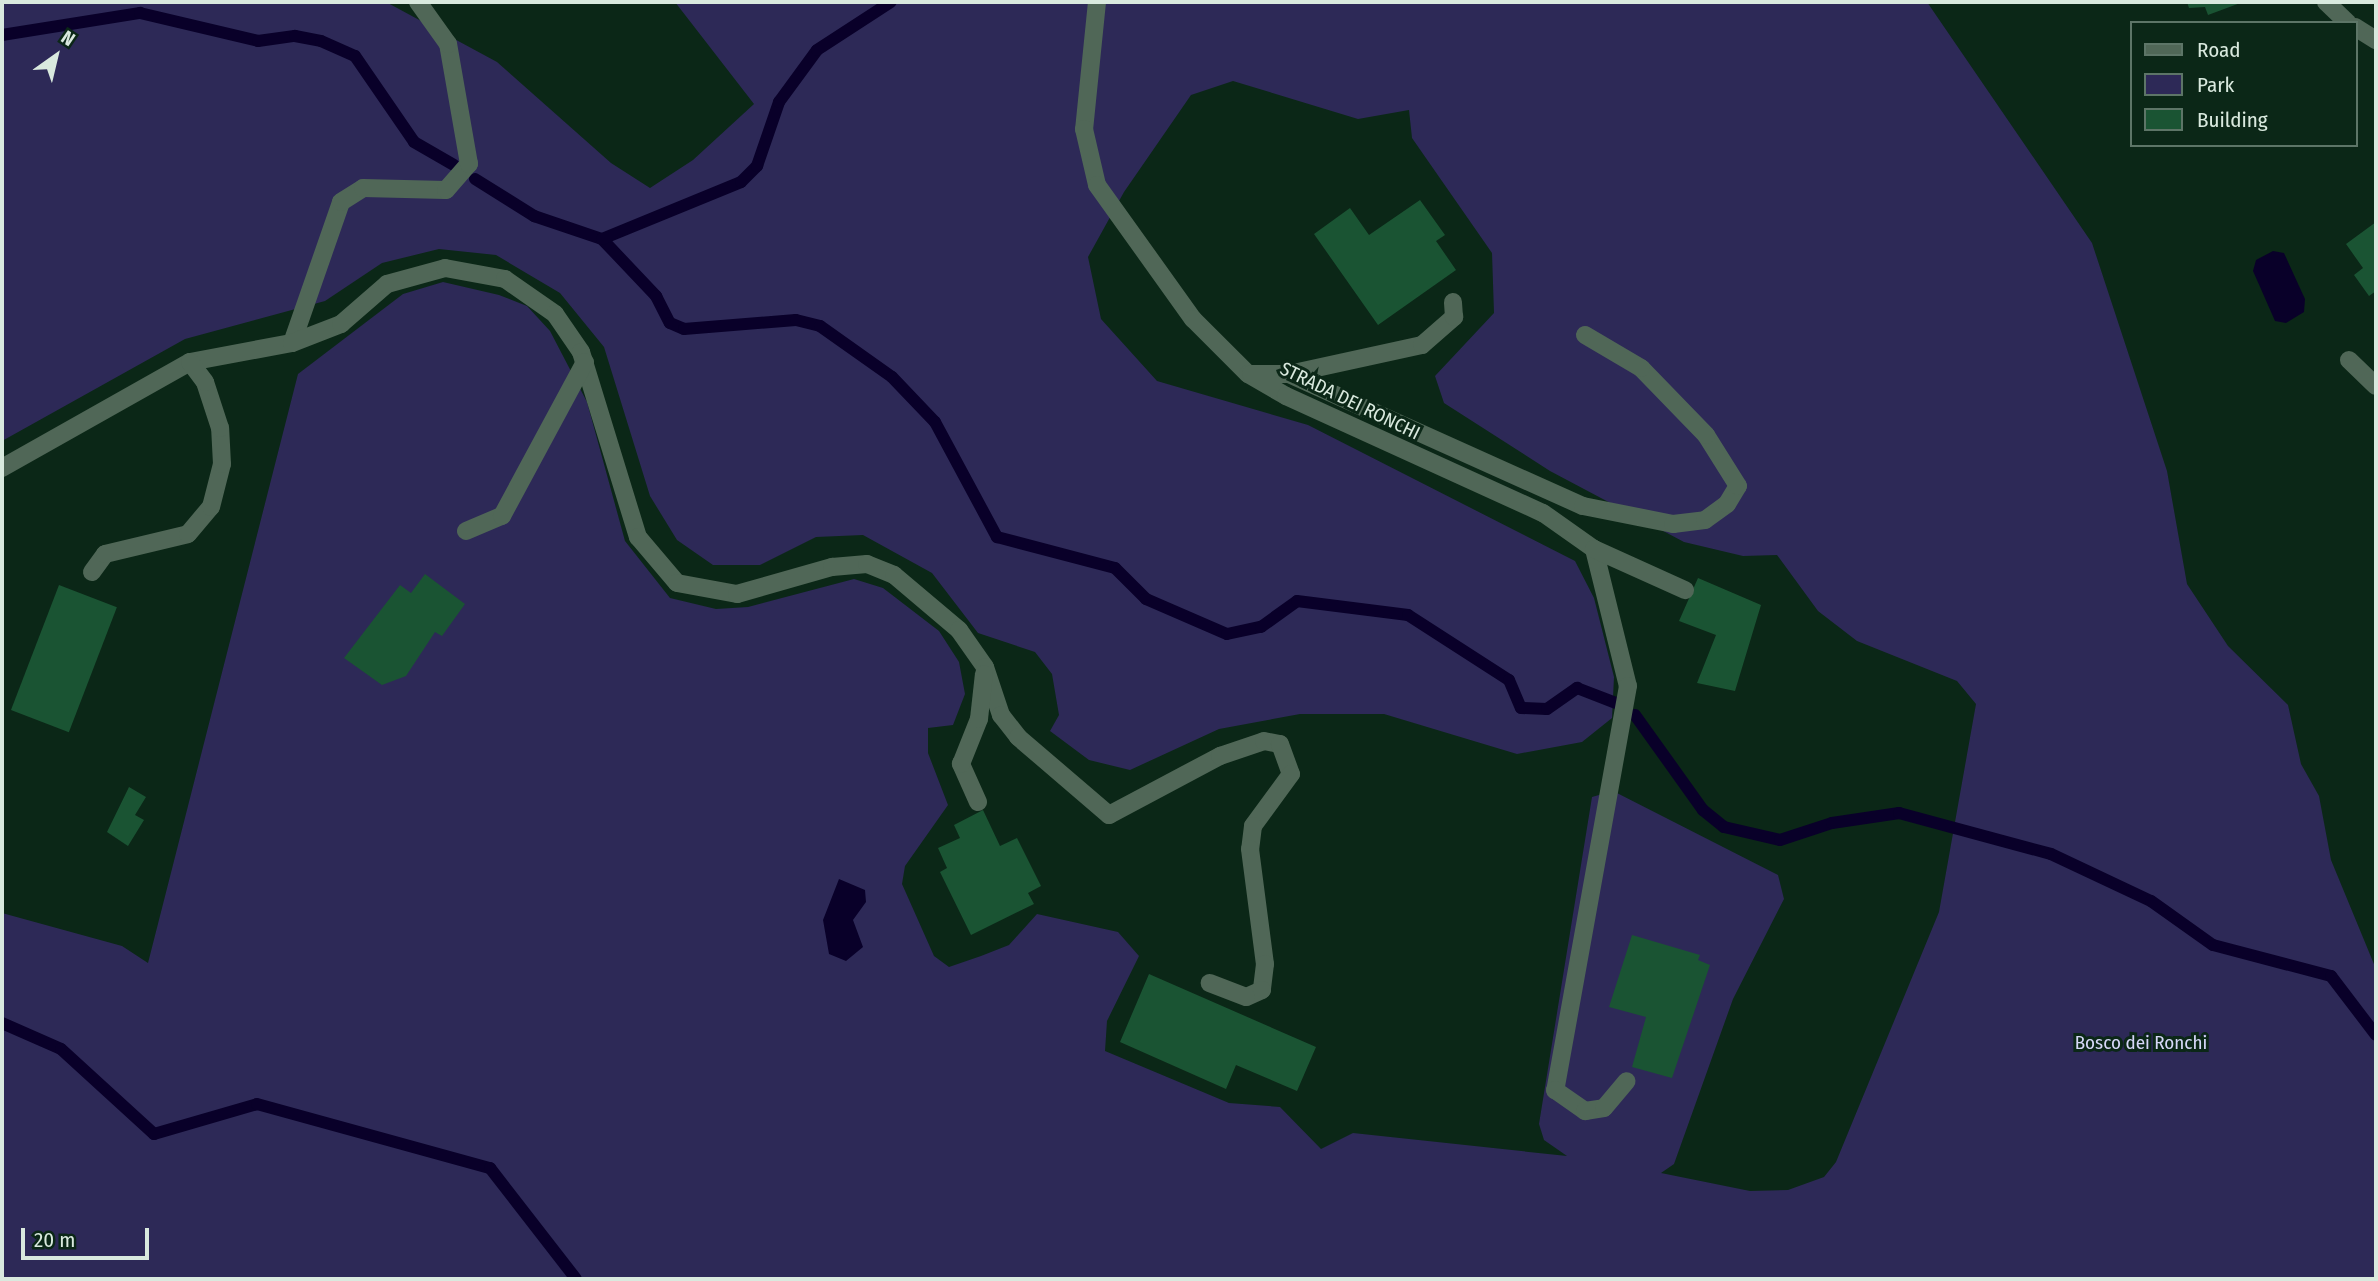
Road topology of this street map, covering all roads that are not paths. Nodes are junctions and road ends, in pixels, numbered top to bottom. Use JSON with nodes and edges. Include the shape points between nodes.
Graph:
{"nodes":[{"id":1,"x":418,"y":2,"type":"edge"},
{"id":2,"x":1097,"y":2,"type":"edge"},
{"id":3,"x":2326,"y":2,"type":"edge"},
{"id":4,"x":2346,"y":21,"type":"edge"},
{"id":5,"x":2357,"y":28,"type":"edge"},
{"id":6,"x":2376,"y":40,"type":"edge"},
{"id":7,"x":1452,"y":302,"type":"dead end"},
{"id":8,"x":1585,"y":335,"type":"dead end"},
{"id":9,"x":292,"y":343,"type":"junction"},
{"id":10,"x":2349,"y":360,"type":"dead end"},
{"id":11,"x":190,"y":362,"type":"junction"},
{"id":12,"x":585,"y":362,"type":"junction"},
{"id":13,"x":1248,"y":374,"type":"junction"},
{"id":14,"x":1289,"y":374,"type":"junction"},
{"id":15,"x":2376,"y":386,"type":"edge"},
{"id":16,"x":2,"y":468,"type":"edge"},
{"id":17,"x":466,"y":531,"type":"dead end"},
{"id":18,"x":1594,"y":549,"type":"junction"},
{"id":19,"x":92,"y":572,"type":"dead end"},
{"id":20,"x":1685,"y":590,"type":"dead end"},
{"id":21,"x":985,"y":667,"type":"junction"},
{"id":22,"x":978,"y":802,"type":"dead end"},
{"id":23,"x":1210,"y":983,"type":"dead end"},
{"id":24,"x":1627,"y":1081,"type":"dead end"}],
"edges":[{"from":1,"to":9,"type":"street","via":[[448,44],[469,164],[446,190],[363,188],[341,202]]},
{"from":2,"to":13,"type":"street","name":"STRADA DEI RONCHI","via":[[1084,129],[1097,185],[1151,267]]},
{"from":3,"to":4,"type":"street"},
{"from":5,"to":6,"type":"street"},
{"from":7,"to":14,"type":"street","via":[[1454,317],[1422,345]]},
{"from":8,"to":14,"type":"street","via":[[1642,368],[1706,435],[1738,486],[1727,504],[1705,520],[1672,524],[1583,506]]},
{"from":9,"to":11,"type":"street"},
{"from":9,"to":12,"type":"street","via":[[341,324],[387,284],[445,268],[480,271],[532,294],[555,314]]},
{"from":10,"to":15,"type":"street"},
{"from":11,"to":16,"type":"street"},
{"from":11,"to":19,"type":"street","via":[[205,382],[220,428],[222,464],[211,508],[188,534],[105,554]]},
{"from":12,"to":17,"type":"street","via":[[502,516]]},
{"from":12,"to":21,"type":"street","via":[[628,512],[664,573],[691,588],[737,594],[867,564],[922,596],[959,630]]},
{"from":13,"to":14,"type":"street"},
{"from":13,"to":18,"type":"street","name":"STRADA DEI RONCHI","via":[[1543,513]]},
{"from":18,"to":20,"type":"street","name":"STRADA DEI RONCHI"},
{"from":18,"to":24,"type":"street","via":[[1628,672],[1624,731],[1609,789],[1555,1090],[1585,1111],[1604,1108]]},
{"from":21,"to":22,"type":"street","via":[[978,719],[961,764]]},
{"from":21,"to":23,"type":"street","via":[[1000,715],[1018,737],[1110,815],[1220,756],[1264,741],[1280,744],[1289,757],[1284,791],[1253,826],[1250,849],[1265,964],[1262,990],[1246,997]]}]}
